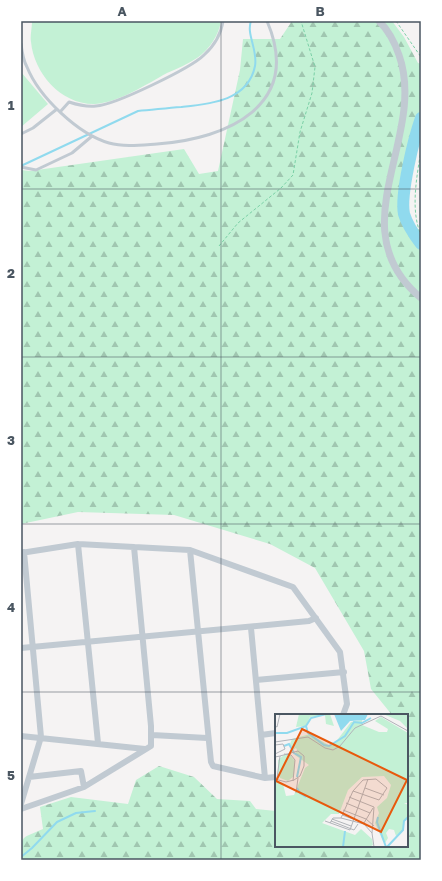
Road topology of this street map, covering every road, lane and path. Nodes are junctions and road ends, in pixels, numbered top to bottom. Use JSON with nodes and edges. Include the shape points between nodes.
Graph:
{"nodes":[{"id":1,"x":223,"y":21,"type":"edge"},
{"id":2,"x":267,"y":21,"type":"edge"},
{"id":3,"x":301,"y":21,"type":"edge"},
{"id":4,"x":379,"y":21,"type":"edge"},
{"id":5,"x":396,"y":21,"type":"edge"},
{"id":6,"x":21,"y":44,"type":"edge"},
{"id":7,"x":421,"y":57,"type":"edge"},
{"id":8,"x":59,"y":110,"type":"junction"},
{"id":9,"x":21,"y":134,"type":"edge"},
{"id":10,"x":91,"y":137,"type":"junction"},
{"id":11,"x":421,"y":150,"type":"edge"},
{"id":12,"x":21,"y":167,"type":"edge"},
{"id":13,"x":421,"y":235,"type":"edge"},
{"id":14,"x":219,"y":246,"type":"dead end"},
{"id":15,"x":421,"y":298,"type":"edge"},
{"id":16,"x":78,"y":544,"type":"junction"},
{"id":17,"x":134,"y":547,"type":"junction"},
{"id":18,"x":190,"y":550,"type":"junction"},
{"id":19,"x":23,"y":553,"type":"edge"},
{"id":20,"x":316,"y":618,"type":"junction"},
{"id":21,"x":251,"y":628,"type":"junction"},
{"id":22,"x":198,"y":632,"type":"junction"},
{"id":23,"x":142,"y":638,"type":"junction"},
{"id":24,"x":88,"y":642,"type":"junction"},
{"id":25,"x":21,"y":648,"type":"edge"},
{"id":26,"x":33,"y":648,"type":"junction"},
{"id":27,"x":344,"y":672,"type":"junction"},
{"id":28,"x":256,"y":680,"type":"junction"},
{"id":29,"x":343,"y":714,"type":"edge"},
{"id":30,"x":275,"y":733,"type":"edge"},
{"id":31,"x":152,"y":735,"type":"junction"},
{"id":32,"x":261,"y":735,"type":"junction"},
{"id":33,"x":21,"y":736,"type":"edge"},
{"id":34,"x":42,"y":737,"type":"junction"},
{"id":35,"x":207,"y":738,"type":"junction"},
{"id":36,"x":98,"y":743,"type":"junction"},
{"id":37,"x":145,"y":749,"type":"junction"},
{"id":38,"x":29,"y":777,"type":"junction"},
{"id":39,"x":275,"y":777,"type":"edge"},
{"id":40,"x":265,"y":778,"type":"junction"},
{"id":41,"x":84,"y":787,"type":"junction"},
{"id":42,"x":21,"y":804,"type":"edge"},
{"id":43,"x":21,"y":809,"type":"edge"}],
"edges":[{"from":1,"to":8,"type":"lane","via":[[220,34],[211,48],[194,63],[109,104],[86,106],[69,102]]},
{"from":2,"to":10,"type":"lane","via":[[276,46],[276,73],[260,106],[250,115],[232,126],[206,136],[176,142],[124,145],[111,144]]},
{"from":3,"to":14,"type":"path","via":[[315,67],[312,93],[300,132],[294,175],[282,188],[238,223]]},
{"from":4,"to":15,"type":"street","via":[[397,49],[404,68],[406,84],[385,205],[385,236],[398,272]]},
{"from":5,"to":7,"type":"path"},
{"from":6,"to":8,"type":"lane","via":[[31,75]]},
{"from":8,"to":9,"type":"lane"},
{"from":8,"to":10,"type":"lane"},
{"from":10,"to":12,"type":"lane","via":[[72,152],[36,170]]},
{"from":11,"to":13,"type":"path","via":[[416,208]]},
{"from":16,"to":17,"type":"street"},
{"from":16,"to":19,"type":"street"},
{"from":16,"to":24,"type":"street"},
{"from":17,"to":18,"type":"street"},
{"from":17,"to":23,"type":"street"},
{"from":18,"to":20,"type":"street","via":[[292,587]]},
{"from":18,"to":22,"type":"street"},
{"from":19,"to":26,"type":"street"},
{"from":20,"to":21,"type":"street","via":[[309,622]]},
{"from":20,"to":27,"type":"street","via":[[340,652]]},
{"from":21,"to":22,"type":"street"},
{"from":21,"to":28,"type":"street"},
{"from":22,"to":23,"type":"street"},
{"from":22,"to":35,"type":"street"},
{"from":23,"to":24,"type":"street"},
{"from":23,"to":31,"type":"street"},
{"from":24,"to":26,"type":"street"},
{"from":24,"to":36,"type":"street"},
{"from":25,"to":26,"type":"street"},
{"from":26,"to":34,"type":"street"},
{"from":27,"to":28,"type":"street"},
{"from":27,"to":29,"type":"street","via":[[347,704]]},
{"from":28,"to":32,"type":"street"},
{"from":30,"to":32,"type":"street"},
{"from":31,"to":35,"type":"street"},
{"from":31,"to":37,"type":"street","via":[[151,746]]},
{"from":32,"to":40,"type":"street"},
{"from":33,"to":34,"type":"street"},
{"from":34,"to":36,"type":"street"},
{"from":34,"to":38,"type":"street"},
{"from":35,"to":40,"type":"street","via":[[209,757],[214,766]]},
{"from":36,"to":37,"type":"street"},
{"from":37,"to":41,"type":"street"},
{"from":38,"to":41,"type":"street","via":[[81,771]]},
{"from":38,"to":42,"type":"street"},
{"from":39,"to":40,"type":"street"},
{"from":41,"to":43,"type":"street"}]}
